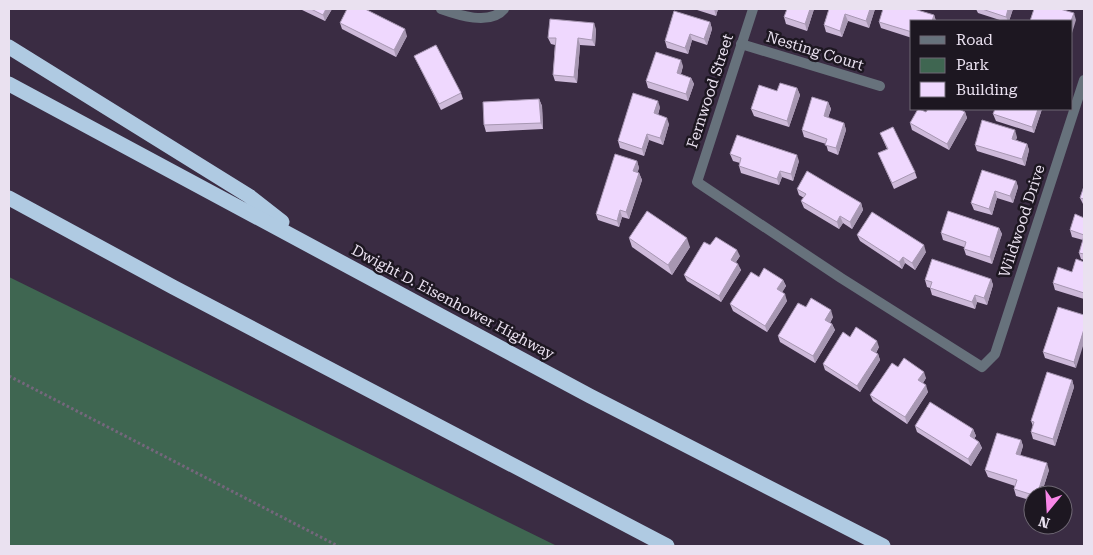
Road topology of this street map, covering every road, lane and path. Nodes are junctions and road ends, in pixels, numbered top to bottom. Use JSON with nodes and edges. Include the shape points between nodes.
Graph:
{"nodes":[{"id":1,"x":441,"y":9,"type":"edge"},
{"id":2,"x":504,"y":9,"type":"edge"},
{"id":3,"x":753,"y":9,"type":"edge"},
{"id":4,"x":741,"y":44,"type":"junction"},
{"id":5,"x":9,"y":47,"type":"edge"},
{"id":6,"x":1084,"y":80,"type":"edge"},
{"id":7,"x":9,"y":84,"type":"edge"},
{"id":8,"x":880,"y":86,"type":"dead end"},
{"id":9,"x":9,"y":198,"type":"edge"},
{"id":10,"x":310,"y":245,"type":"junction"},
{"id":11,"x":982,"y":367,"type":"joint"},
{"id":12,"x":9,"y":376,"type":"edge"},
{"id":13,"x":338,"y":546,"type":"edge"},
{"id":14,"x":666,"y":546,"type":"edge"},
{"id":15,"x":883,"y":546,"type":"edge"}],
"edges":[{"from":1,"to":2,"type":"street","via":[[462,17],[487,17]]},
{"from":3,"to":4,"type":"street","name":"Fernwood Street"},
{"from":4,"to":8,"type":"street","name":"Nesting Court"},
{"from":4,"to":11,"type":"street","name":"Fernwood Street","via":[[697,182],[840,278]]},
{"from":5,"to":10,"type":"highway","via":[[249,196]]},
{"from":6,"to":11,"type":"street","name":"Wildwood Drive","via":[[995,354]]},
{"from":7,"to":10,"type":"highway","name":"Dwight D. Eisenhower Highway"},
{"from":9,"to":14,"type":"highway"},
{"from":10,"to":15,"type":"highway","name":"Dwight D. Eisenhower Highway","via":[[590,396]]},
{"from":12,"to":13,"type":"path"}]}
